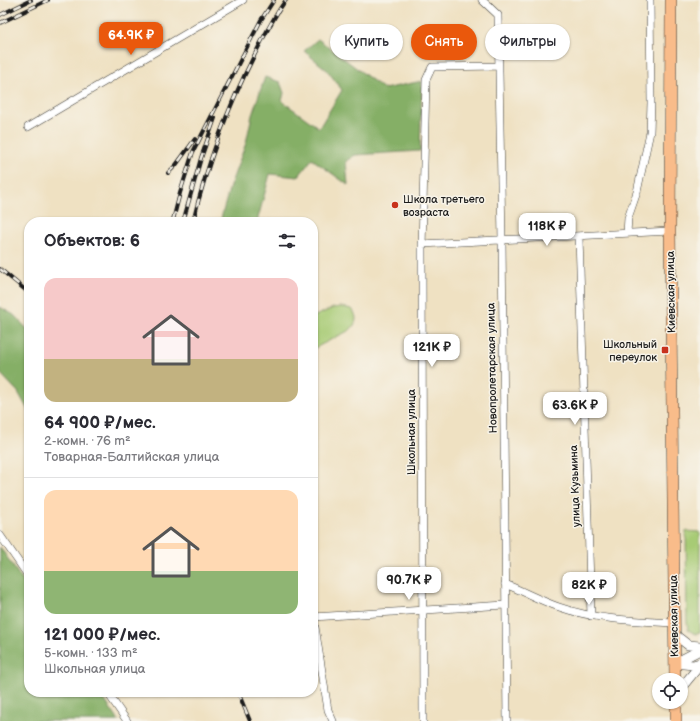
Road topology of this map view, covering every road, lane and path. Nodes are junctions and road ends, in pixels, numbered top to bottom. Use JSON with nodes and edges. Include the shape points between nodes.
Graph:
{"nodes":[{"id":1,"x":243,"y":0,"type":"edge"},
{"id":2,"x":482,"y":0,"type":"edge"},
{"id":3,"x":650,"y":0,"type":"edge"},
{"id":4,"x":671,"y":0,"type":"edge"},
{"id":5,"x":499,"y":66,"type":"junction"},
{"id":6,"x":28,"y":127,"type":"dead end"},
{"id":7,"x":670,"y":231,"type":"junction"},
{"id":8,"x":627,"y":233,"type":"junction"},
{"id":9,"x":579,"y":236,"type":"junction"},
{"id":10,"x":502,"y":240,"type":"junction"},
{"id":11,"x":422,"y":244,"type":"junction"},
{"id":12,"x":0,"y":535,"type":"edge"},
{"id":13,"x":24,"y":570,"type":"edge"},
{"id":14,"x":506,"y":584,"type":"junction"},
{"id":15,"x":505,"y":605,"type":"junction"},
{"id":16,"x":423,"y":609,"type":"junction"},
{"id":17,"x":590,"y":616,"type":"junction"},
{"id":18,"x":318,"y":617,"type":"edge"},
{"id":19,"x":674,"y":629,"type":"junction"},
{"id":20,"x":700,"y":646,"type":"edge"},
{"id":21,"x":318,"y":648,"type":"edge"},
{"id":22,"x":700,"y":650,"type":"edge"},
{"id":23,"x":675,"y":663,"type":"junction"},
{"id":24,"x":700,"y":664,"type":"edge"},
{"id":25,"x":675,"y":673,"type":"edge"},
{"id":26,"x":688,"y":679,"type":"edge"},
{"id":27,"x":110,"y":697,"type":"edge"},
{"id":28,"x":676,"y":709,"type":"edge"},
{"id":29,"x":127,"y":721,"type":"edge"},
{"id":30,"x":333,"y":721,"type":"edge"},
{"id":31,"x":423,"y":721,"type":"edge"},
{"id":32,"x":507,"y":721,"type":"edge"},
{"id":33,"x":676,"y":721,"type":"edge"}],
"edges":[{"from":1,"to":6,"type":"street"},
{"from":2,"to":5,"type":"street","name":"Новопролетарская улица","via":[[498,15]]},
{"from":3,"to":8,"type":"street","via":[[650,132],[637,192],[628,218]]},
{"from":4,"to":7,"type":"main road","name":"Киевская улица"},
{"from":5,"to":10,"type":"street","name":"Новопролетарская улица"},
{"from":5,"to":11,"type":"street","name":"Школьная улица","via":[[432,66],[426,80]]},
{"from":7,"to":8,"type":"street"},
{"from":7,"to":19,"type":"main road","name":"Киевская улица"},
{"from":8,"to":9,"type":"street"},
{"from":9,"to":10,"type":"street"},
{"from":9,"to":17,"type":"street","name":"улица Кузьмина"},
{"from":10,"to":11,"type":"street"},
{"from":10,"to":14,"type":"street","name":"Новопролетарская улица"},
{"from":11,"to":16,"type":"street","name":"Школьная улица"},
{"from":12,"to":13,"type":"street"},
{"from":14,"to":15,"type":"street","name":"Новопролетарская улица"},
{"from":14,"to":17,"type":"street","via":[[559,607]]},
{"from":15,"to":16,"type":"street"},
{"from":15,"to":32,"type":"street","name":"Новопролетарская улица"},
{"from":16,"to":18,"type":"street"},
{"from":16,"to":31,"type":"street","name":"Школьная улица"},
{"from":17,"to":19,"type":"street"},
{"from":19,"to":20,"type":"street","via":[[688,645]]},
{"from":19,"to":23,"type":"main road","name":"Киевская улица"},
{"from":21,"to":30,"type":"street","via":[[328,710]]},
{"from":22,"to":23,"type":"street"},
{"from":23,"to":24,"type":"street","via":[[693,666]]},
{"from":23,"to":25,"type":"main road","name":"Киевская улица"},
{"from":24,"to":26,"type":"street"},
{"from":27,"to":29,"type":"street"},
{"from":28,"to":33,"type":"main road"}]}
